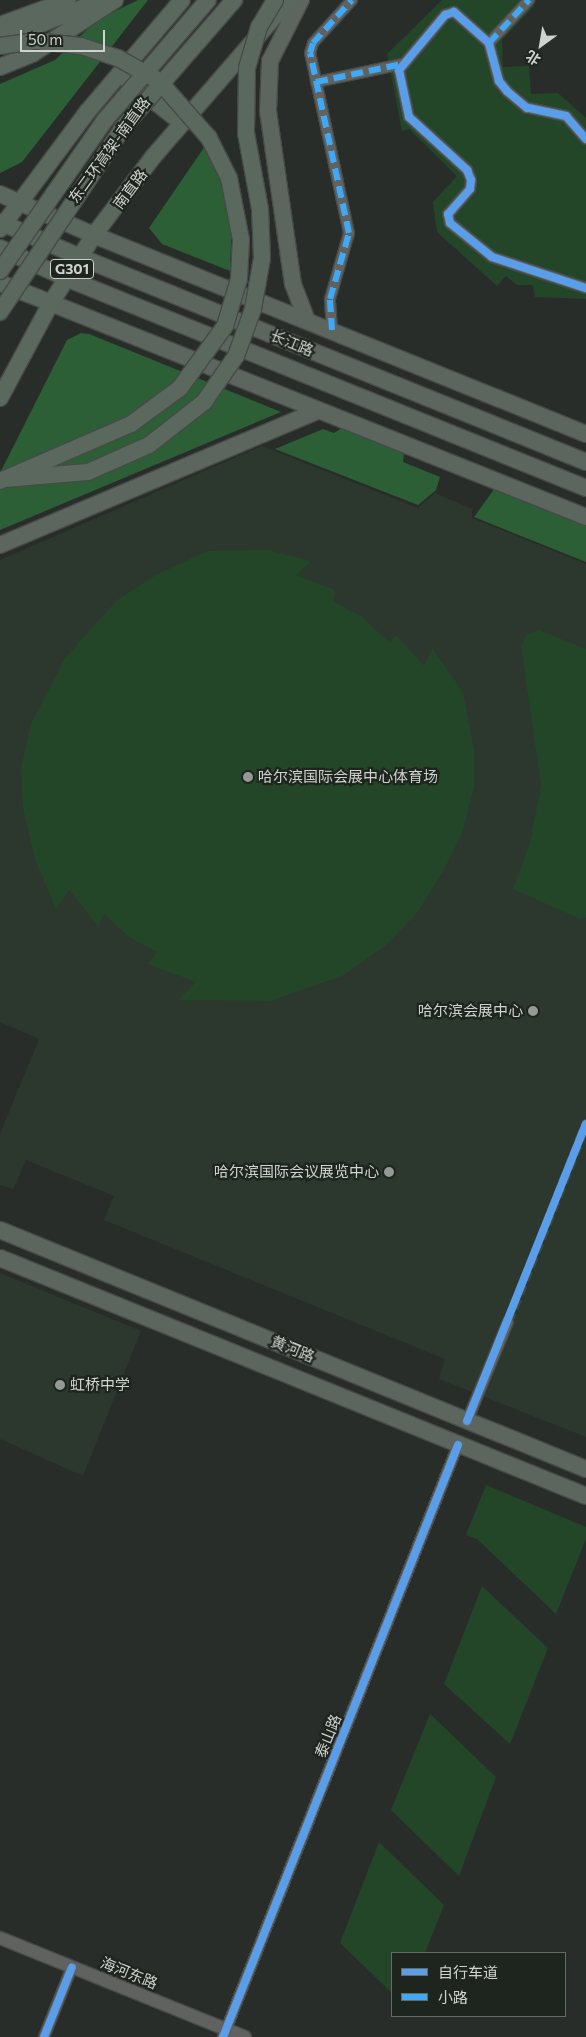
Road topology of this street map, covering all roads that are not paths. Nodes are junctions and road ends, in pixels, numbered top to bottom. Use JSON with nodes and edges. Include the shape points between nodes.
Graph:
{"nodes":[{"id":1,"x":68,"y":0,"type":"edge"},
{"id":2,"x":102,"y":0,"type":"edge"},
{"id":3,"x":115,"y":0,"type":"edge"},
{"id":4,"x":182,"y":0,"type":"edge"},
{"id":5,"x":208,"y":0,"type":"edge"},
{"id":6,"x":234,"y":0,"type":"edge"},
{"id":7,"x":275,"y":0,"type":"edge"},
{"id":8,"x":289,"y":0,"type":"edge"},
{"id":9,"x":301,"y":0,"type":"edge"},
{"id":10,"x":352,"y":0,"type":"edge"},
{"id":11,"x":529,"y":0,"type":"edge"},
{"id":12,"x":0,"y":25,"type":"edge"},
{"id":13,"x":0,"y":40,"type":"edge"},
{"id":14,"x":489,"y":43,"type":"junction"},
{"id":15,"x":0,"y":46,"type":"edge"},
{"id":16,"x":402,"y":64,"type":"junction"},
{"id":17,"x":0,"y":67,"type":"edge"},
{"id":18,"x":120,"y":73,"type":"junction"},
{"id":19,"x":316,"y":82,"type":"junction"},
{"id":20,"x":182,"y":123,"type":"junction"},
{"id":21,"x":586,"y":139,"type":"edge"},
{"id":22,"x":0,"y":194,"type":"edge"},
{"id":23,"x":17,"y":201,"type":"junction"},
{"id":24,"x":1,"y":225,"type":"edge"},
{"id":25,"x":94,"y":235,"type":"junction"},
{"id":26,"x":0,"y":248,"type":"edge"},
{"id":27,"x":80,"y":257,"type":"junction"},
{"id":28,"x":0,"y":271,"type":"edge"},
{"id":29,"x":66,"y":278,"type":"junction"},
{"id":30,"x":0,"y":283,"type":"edge"},
{"id":31,"x":586,"y":288,"type":"edge"},
{"id":32,"x":50,"y":303,"type":"junction"},
{"id":33,"x":0,"y":312,"type":"edge"},
{"id":34,"x":307,"y":320,"type":"junction"},
{"id":35,"x":332,"y":330,"type":"junction"},
{"id":36,"x":0,"y":398,"type":"edge"},
{"id":37,"x":319,"y":410,"type":"junction"},
{"id":38,"x":586,"y":434,"type":"edge"},
{"id":39,"x":586,"y":462,"type":"edge"},
{"id":40,"x":0,"y":480,"type":"edge"},
{"id":41,"x":586,"y":488,"type":"edge"},
{"id":42,"x":586,"y":517,"type":"edge"},
{"id":43,"x":0,"y":545,"type":"edge"},
{"id":44,"x":0,"y":1230,"type":"edge"},
{"id":45,"x":0,"y":1258,"type":"edge"},
{"id":46,"x":508,"y":1322,"type":"tunnel mouth"},
{"id":47,"x":467,"y":1421,"type":"junction"},
{"id":48,"x":458,"y":1445,"type":"junction"},
{"id":49,"x":586,"y":1469,"type":"edge"},
{"id":50,"x":586,"y":1496,"type":"edge"},
{"id":51,"x":0,"y":1938,"type":"edge"},
{"id":52,"x":72,"y":1967,"type":"junction"},
{"id":53,"x":224,"y":2033,"type":"edge"},
{"id":54,"x":44,"y":2037,"type":"edge"},
{"id":55,"x":245,"y":2037,"type":"edge"}],
"edges":[{"from":1,"to":12,"type":"highway"},
{"from":2,"to":13,"type":"highway"},
{"from":3,"to":17,"type":"highway","via":[[32,54]]},
{"from":4,"to":18,"type":"highway"},
{"from":5,"to":28,"type":"highway","name":"东二环高架-南直路","bridge":true,"via":[[105,120]]},
{"from":6,"to":33,"type":"highway","name":"东二环高架-南直路","bridge":true,"via":[[122,129]]},
{"from":7,"to":40,"type":"highway","bridge":true,"via":[[259,27],[247,68],[246,133],[260,209],[262,258],[254,309],[236,356],[204,402],[149,445],[88,472],[45,479]]},
{"from":8,"to":20,"type":"highway","name":"南直路","number":"G301"},
{"from":9,"to":34,"type":"main road","via":[[270,61],[268,111],[292,284]]},
{"from":10,"to":19,"type":"street","via":[[313,44],[310,53]]},
{"from":11,"to":14,"type":"street"},
{"from":14,"to":16,"type":"street","via":[[454,12],[445,15]]},
{"from":14,"to":21,"type":"street","via":[[500,81],[507,91],[527,108],[566,116]]},
{"from":15,"to":40,"type":"highway","bridge":true,"via":[[36,42],[81,46],[118,58],[159,81],[200,123],[219,157],[234,196],[241,255],[225,326],[180,388],[131,424]]},
{"from":16,"to":19,"type":"street"},
{"from":16,"to":31,"type":"street","via":[[399,70],[409,117],[467,170],[471,180],[470,189],[448,214],[450,223],[492,257]]},
{"from":18,"to":20,"type":"highway"},
{"from":18,"to":23,"type":"highway"},
{"from":19,"to":35,"type":"street","via":[[349,233],[330,298]]},
{"from":20,"to":25,"type":"highway","name":"南直路","number":"G301"},
{"from":22,"to":23,"type":"highway"},
{"from":23,"to":24,"type":"highway"},
{"from":23,"to":25,"type":"highway"},
{"from":24,"to":27,"type":"highway","name":"长江路"},
{"from":25,"to":27,"type":"highway","name":"南直路","number":"G301"},
{"from":25,"to":34,"type":"main road"},
{"from":26,"to":29,"type":"highway","name":"长江路"},
{"from":27,"to":29,"type":"highway","name":"南直路","number":"G301"},
{"from":27,"to":39,"type":"main road","name":"长江路"},
{"from":29,"to":32,"type":"highway","name":"南直路","number":"G301"},
{"from":29,"to":41,"type":"main road","name":"长江路"},
{"from":30,"to":32,"type":"highway"},
{"from":32,"to":36,"type":"highway","name":"南直路","number":"G301"},
{"from":32,"to":37,"type":"main road"},
{"from":34,"to":35,"type":"main road"},
{"from":35,"to":38,"type":"main road"},
{"from":37,"to":42,"type":"main road"},
{"from":37,"to":43,"type":"main road"},
{"from":44,"to":47,"type":"main road","name":"黄河路"},
{"from":45,"to":48,"type":"main road","name":"黄河路"},
{"from":46,"to":47,"type":"street"},
{"from":47,"to":49,"type":"main road","name":"黄河路"},
{"from":48,"to":50,"type":"main road","name":"黄河路"},
{"from":48,"to":53,"type":"street","name":"泰山路"},
{"from":51,"to":52,"type":"street","name":"海河东路"},
{"from":52,"to":53,"type":"street","name":"海河东路"},
{"from":52,"to":54,"type":"street"},
{"from":53,"to":55,"type":"street","name":"海河东路"}]}
